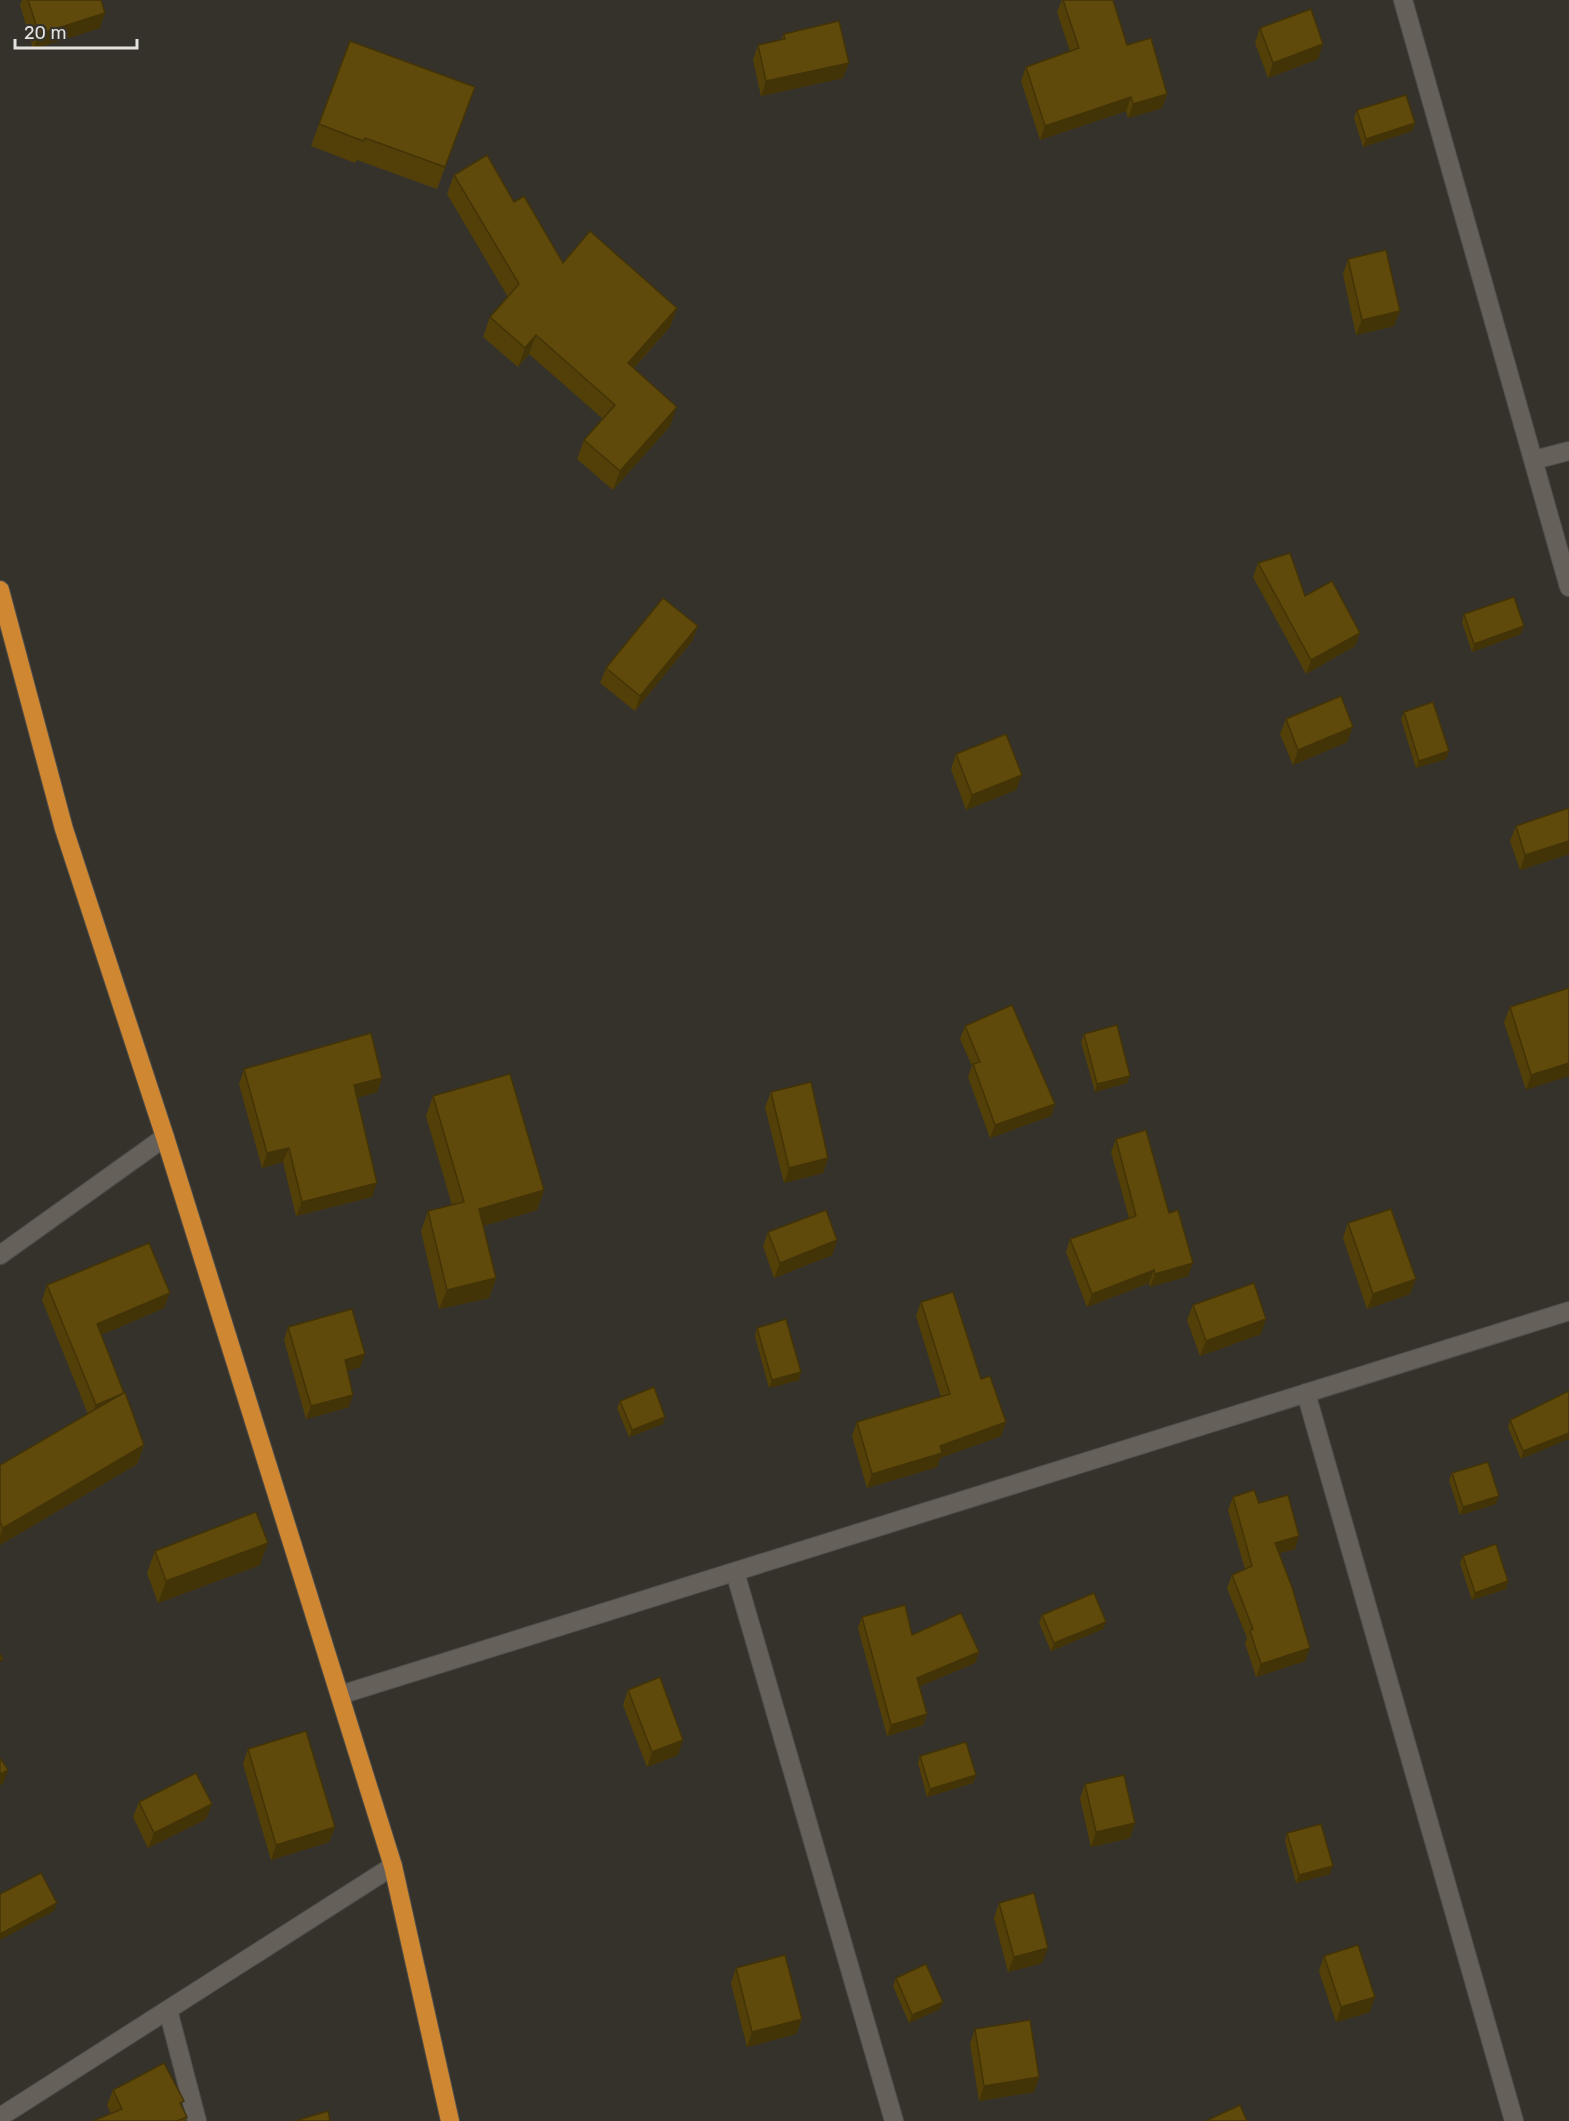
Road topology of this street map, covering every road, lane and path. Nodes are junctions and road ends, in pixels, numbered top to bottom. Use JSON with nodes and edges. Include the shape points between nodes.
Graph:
{"nodes":[{"id":1,"x":1402,"y":0,"type":"edge"},
{"id":2,"x":1569,"y":451,"type":"edge"},
{"id":3,"x":1534,"y":460,"type":"junction"},
{"id":4,"x":1569,"y":586,"type":"edge"},
{"id":5,"x":0,"y":590,"type":"edge"},
{"id":6,"x":165,"y":1137,"type":"junction"},
{"id":7,"x":0,"y":1255,"type":"edge"},
{"id":8,"x":1569,"y":1311,"type":"edge"},
{"id":9,"x":1306,"y":1394,"type":"junction"},
{"id":10,"x":735,"y":1572,"type":"junction"},
{"id":11,"x":340,"y":1695,"type":"junction"},
{"id":12,"x":393,"y":1866,"type":"junction"},
{"id":13,"x":168,"y":2010,"type":"junction"},
{"id":14,"x":0,"y":2117,"type":"edge"},
{"id":15,"x":197,"y":2121,"type":"edge"},
{"id":16,"x":450,"y":2121,"type":"edge"},
{"id":17,"x":894,"y":2121,"type":"edge"},
{"id":18,"x":1514,"y":2121,"type":"edge"}],
"edges":[{"from":1,"to":3,"type":"street"},
{"from":2,"to":3,"type":"street"},
{"from":3,"to":4,"type":"street"},
{"from":5,"to":6,"type":"highway","via":[[63,829]]},
{"from":6,"to":7,"type":"street"},
{"from":6,"to":11,"type":"highway"},
{"from":8,"to":9,"type":"street"},
{"from":9,"to":10,"type":"street"},
{"from":9,"to":18,"type":"street"},
{"from":10,"to":11,"type":"street"},
{"from":10,"to":17,"type":"street"},
{"from":11,"to":12,"type":"highway"},
{"from":12,"to":13,"type":"street"},
{"from":12,"to":16,"type":"highway"},
{"from":13,"to":14,"type":"street"},
{"from":13,"to":15,"type":"street"}]}
